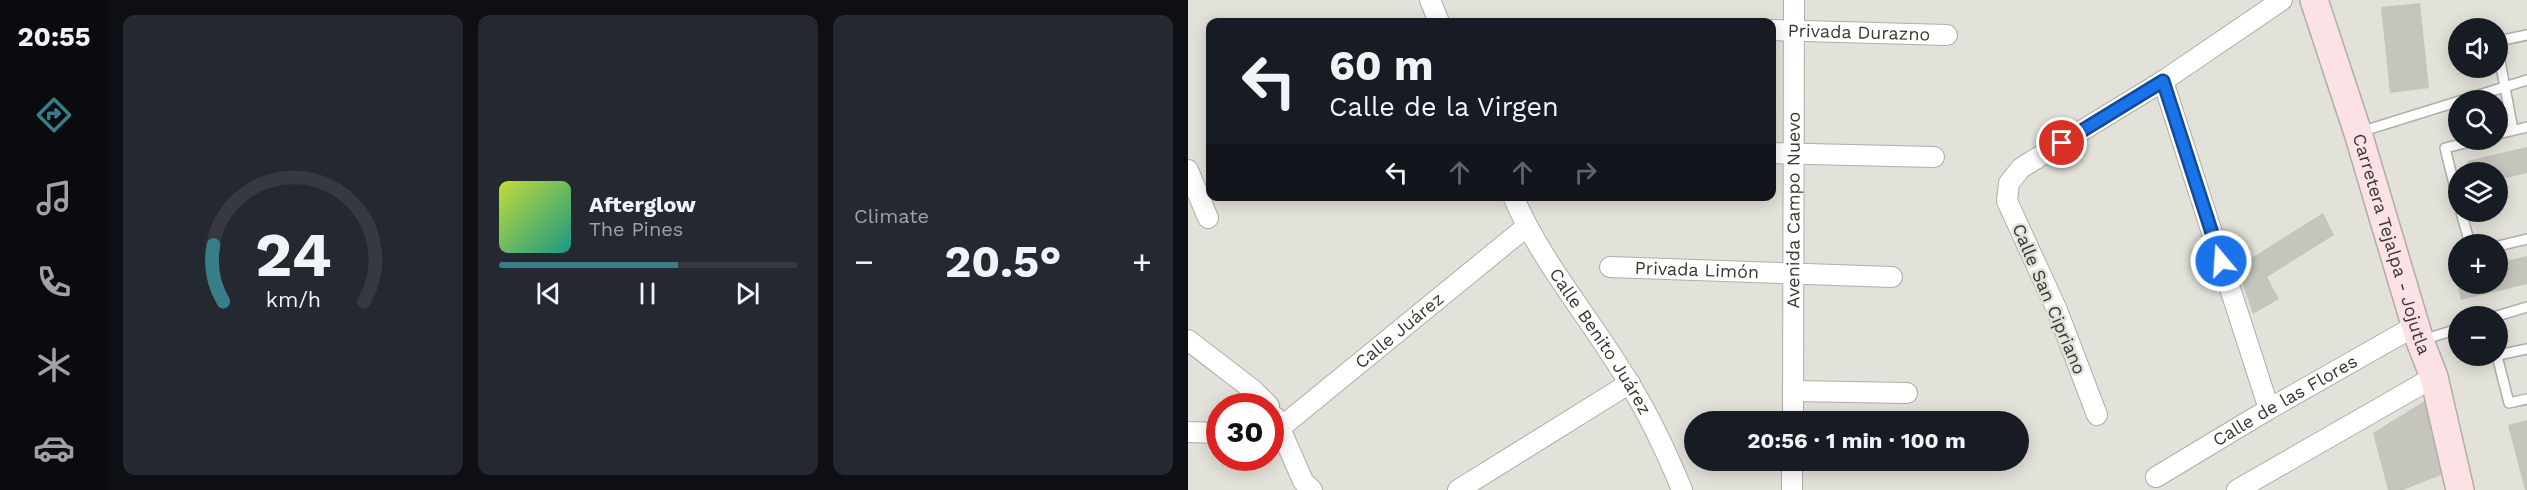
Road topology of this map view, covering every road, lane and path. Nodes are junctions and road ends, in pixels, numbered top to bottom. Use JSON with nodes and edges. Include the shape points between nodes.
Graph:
{"nodes":[{"id":1,"x":1430,"y":0,"type":"edge"},
{"id":2,"x":1794,"y":0,"type":"edge"},
{"id":3,"x":2282,"y":0,"type":"edge"},
{"id":4,"x":2314,"y":0,"type":"edge"},
{"id":5,"x":1437,"y":18,"type":"edge"},
{"id":6,"x":1776,"y":30,"type":"edge"},
{"id":7,"x":1794,"y":31,"type":"junction"},
{"id":8,"x":1947,"y":35,"type":"dead end"},
{"id":9,"x":2527,"y":35,"type":"edge"},
{"id":10,"x":2508,"y":39,"type":"edge"},
{"id":11,"x":2504,"y":78,"type":"edge"},
{"id":12,"x":2527,"y":80,"type":"edge"},
{"id":13,"x":2163,"y":81,"type":"junction"},
{"id":14,"x":2505,"y":85,"type":"junction"},
{"id":15,"x":2527,"y":127,"type":"edge"},
{"id":16,"x":2513,"y":130,"type":"junction"},
{"id":17,"x":2508,"y":131,"type":"edge"},
{"id":18,"x":2358,"y":133,"type":"junction"},
{"id":19,"x":2448,"y":147,"type":"edge"},
{"id":20,"x":1776,"y":153,"type":"edge"},
{"id":21,"x":1794,"y":154,"type":"junction"},
{"id":22,"x":1934,"y":158,"type":"dead end"},
{"id":23,"x":2448,"y":162,"type":"edge"},
{"id":24,"x":1188,"y":170,"type":"edge"},
{"id":25,"x":1515,"y":201,"type":"edge"},
{"id":26,"x":1209,"y":218,"type":"dead end"},
{"id":27,"x":1526,"y":227,"type":"junction"},
{"id":28,"x":2527,"y":239,"type":"edge"},
{"id":29,"x":2508,"y":244,"type":"edge"},
{"id":30,"x":1610,"y":267,"type":"dead end"},
{"id":31,"x":1792,"y":274,"type":"junction"},
{"id":32,"x":1892,"y":277,"type":"dead end"},
{"id":33,"x":2527,"y":307,"type":"edge"},
{"id":34,"x":2508,"y":313,"type":"edge"},
{"id":35,"x":2448,"y":330,"type":"edge"},
{"id":36,"x":2417,"y":334,"type":"junction"},
{"id":37,"x":1188,"y":340,"type":"edge"},
{"id":38,"x":2527,"y":349,"type":"edge"},
{"id":39,"x":2508,"y":353,"type":"edge"},
{"id":40,"x":2500,"y":366,"type":"edge"},
{"id":41,"x":2434,"y":377,"type":"junction"},
{"id":42,"x":1629,"y":383,"type":"junction"},
{"id":43,"x":1794,"y":391,"type":"junction"},
{"id":44,"x":1256,"y":393,"type":"edge"},
{"id":45,"x":1907,"y":393,"type":"dead end"},
{"id":46,"x":2527,"y":399,"type":"edge"},
{"id":47,"x":2269,"y":409,"type":"junction"},
{"id":48,"x":1793,"y":411,"type":"edge"},
{"id":49,"x":2097,"y":415,"type":"dead end"},
{"id":50,"x":1284,"y":422,"type":"edge"},
{"id":51,"x":1188,"y":432,"type":"edge"},
{"id":52,"x":1206,"y":433,"type":"edge"},
{"id":53,"x":1284,"y":446,"type":"edge"},
{"id":54,"x":1792,"y":471,"type":"edge"},
{"id":55,"x":2156,"y":477,"type":"dead end"},
{"id":56,"x":1305,"y":487,"type":"edge"},
{"id":57,"x":1458,"y":490,"type":"edge"},
{"id":58,"x":1682,"y":490,"type":"edge"},
{"id":59,"x":1792,"y":490,"type":"edge"},
{"id":60,"x":2237,"y":490,"type":"edge"},
{"id":61,"x":2460,"y":490,"type":"edge"}],
"edges":[{"from":1,"to":5,"type":"street"},
{"from":2,"to":7,"type":"street","name":"Avenida Campo Nuevo"},
{"from":3,"to":13,"type":"street"},
{"from":4,"to":18,"type":"main road","name":"Carretera Tejalpa - Jojutla"},
{"from":6,"to":7,"type":"street","name":"Privada Durazno"},
{"from":7,"to":8,"type":"street","name":"Privada Durazno"},
{"from":7,"to":21,"type":"street","name":"Avenida Campo Nuevo"},
{"from":9,"to":10,"type":"lane"},
{"from":11,"to":14,"type":"lane"},
{"from":12,"to":14,"type":"lane"},
{"from":13,"to":47,"type":"street"},
{"from":13,"to":49,"type":"street","name":"Calle San Cipriano","via":[[2021,168],[2009,183],[2007,201],[2057,310]]},
{"from":14,"to":16,"type":"lane"},
{"from":14,"to":18,"type":"lane"},
{"from":15,"to":16,"type":"lane"},
{"from":16,"to":17,"type":"lane"},
{"from":18,"to":36,"type":"main road","name":"Carretera Tejalpa - Jojutla"},
{"from":19,"to":23,"type":"lane","via":[[2445,148]]},
{"from":20,"to":21,"type":"street"},
{"from":21,"to":22,"type":"street"},
{"from":21,"to":31,"type":"street","name":"Avenida Campo Nuevo"},
{"from":24,"to":26,"type":"street"},
{"from":25,"to":27,"type":"street","name":"Calle Benito Juárez"},
{"from":27,"to":42,"type":"street","name":"Calle Benito Juárez"},
{"from":27,"to":50,"type":"street","name":"Calle Juárez"},
{"from":28,"to":29,"type":"lane"},
{"from":30,"to":31,"type":"street","name":"Privada Limón"},
{"from":31,"to":32,"type":"street","name":"Privada Limón"},
{"from":31,"to":43,"type":"street","name":"Avenida Campo Nuevo"},
{"from":33,"to":34,"type":"lane"},
{"from":35,"to":36,"type":"lane"},
{"from":36,"to":41,"type":"main road","name":"Carretera Tejalpa - Jojutla"},
{"from":36,"to":47,"type":"street","name":"Calle de las Flores"},
{"from":37,"to":44,"type":"street"},
{"from":38,"to":39,"type":"lane"},
{"from":40,"to":46,"type":"lane","via":[[2509,403]]},
{"from":41,"to":60,"type":"street"},
{"from":41,"to":61,"type":"main road","name":"Carretera Tejalpa - Jojutla"},
{"from":42,"to":57,"type":"street"},
{"from":42,"to":58,"type":"street","name":"Calle Benito Juárez","via":[[1665,448]]},
{"from":43,"to":45,"type":"street"},
{"from":43,"to":48,"type":"street","name":"Avenida Campo Nuevo"},
{"from":47,"to":55,"type":"street","name":"Calle de las Flores"},
{"from":51,"to":52,"type":"street"},
{"from":53,"to":56,"type":"street"},
{"from":54,"to":59,"type":"street"}]}
